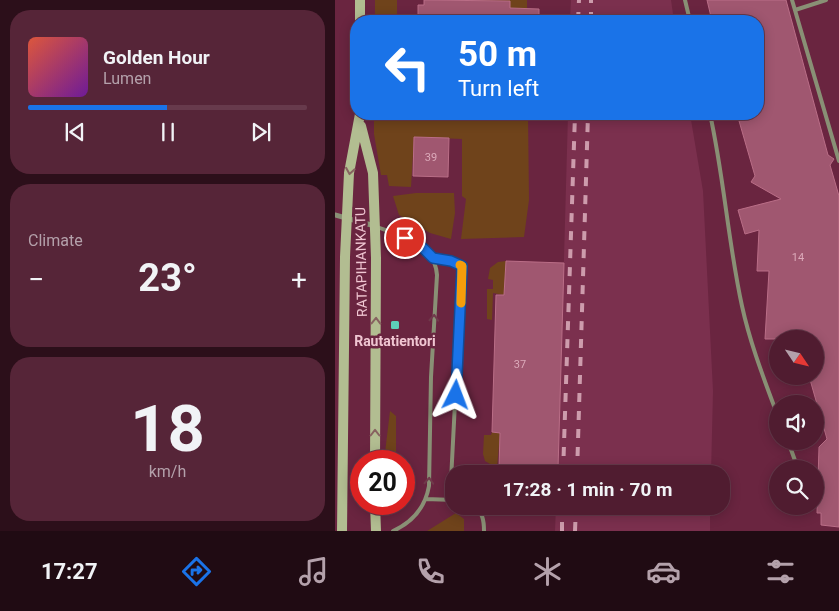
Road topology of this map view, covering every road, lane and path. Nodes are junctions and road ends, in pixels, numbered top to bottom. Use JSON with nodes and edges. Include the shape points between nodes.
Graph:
{"nodes":[{"id":1,"x":360,"y":0,"type":"edge"},
{"id":2,"x":685,"y":0,"type":"edge"},
{"id":3,"x":792,"y":0,"type":"edge"},
{"id":4,"x":826,"y":0,"type":"edge"},
{"id":5,"x":795,"y":10,"type":"junction"},
{"id":6,"x":360,"y":15,"type":"edge"},
{"id":7,"x":689,"y":15,"type":"edge"},
{"id":8,"x":360,"y":120,"type":"edge"},
{"id":9,"x":360,"y":120,"type":"edge"},
{"id":10,"x":711,"y":120,"type":"edge"},
{"id":11,"x":839,"y":161,"type":"edge"},
{"id":12,"x":335,"y":214,"type":"edge"},
{"id":13,"x":347,"y":218,"type":"junction"},
{"id":14,"x":375,"y":226,"type":"junction"},
{"id":15,"x":433,"y":258,"type":"junction"},
{"id":16,"x":770,"y":395,"type":"edge"},
{"id":17,"x":375,"y":450,"type":"edge"},
{"id":18,"x":453,"y":465,"type":"edge"},
{"id":19,"x":426,"y":499,"type":"junction"},
{"id":20,"x":445,"y":500,"type":"edge"},
{"id":21,"x":375,"y":515,"type":"edge"},
{"id":22,"x":481,"y":515,"type":"edge"},
{"id":23,"x":342,"y":531,"type":"edge"},
{"id":24,"x":376,"y":531,"type":"edge"},
{"id":25,"x":393,"y":531,"type":"edge"},
{"id":26,"x":484,"y":531,"type":"edge"}],
"edges":[{"from":1,"to":6,"type":"main road"},
{"from":2,"to":7,"type":"lane"},
{"from":3,"to":5,"type":"lane"},
{"from":4,"to":5,"type":"lane"},
{"from":5,"to":11,"type":"lane"},
{"from":8,"to":13,"type":"main road","name":"RATAPIHANKATU","one_way":true,"via":[[349,173]]},
{"from":9,"to":14,"type":"main road","name":"RATAPIHANKATU","via":[[373,173]]},
{"from":10,"to":16,"type":"lane","via":[[742,306]]},
{"from":12,"to":13,"type":"street"},
{"from":13,"to":14,"type":"street"},
{"from":13,"to":23,"type":"main road","name":"RATAPIHANKATU"},
{"from":14,"to":15,"type":"lane","via":[[413,242]]},
{"from":17,"to":14,"type":"main road","name":"RATAPIHANKATU","one_way":true},
{"from":15,"to":18,"type":"lane","via":[[462,266]]},
{"from":19,"to":15,"type":"lane","one_way":true,"via":[[437,275]]},
{"from":19,"to":20,"type":"lane"},
{"from":19,"to":25,"type":"lane","via":[[414,518]]},
{"from":21,"to":24,"type":"main road"},
{"from":22,"to":26,"type":"lane"}]}
